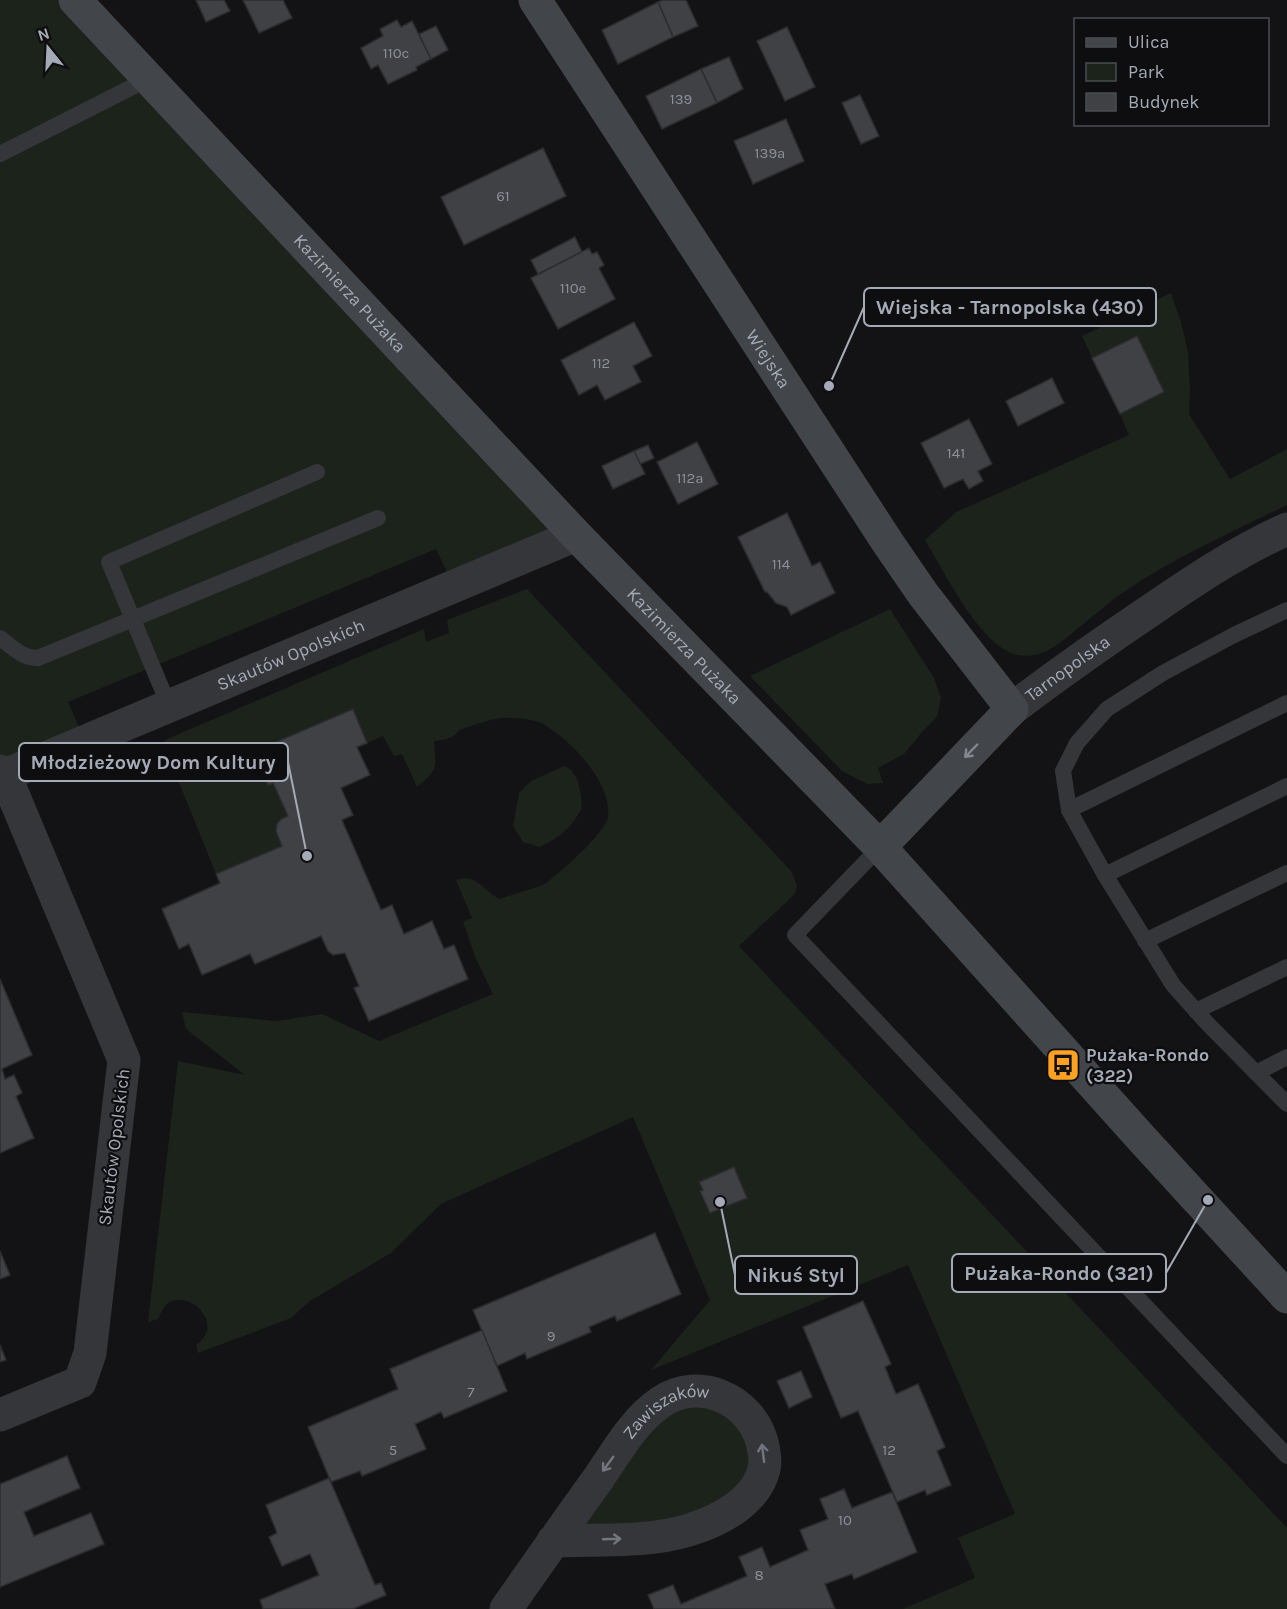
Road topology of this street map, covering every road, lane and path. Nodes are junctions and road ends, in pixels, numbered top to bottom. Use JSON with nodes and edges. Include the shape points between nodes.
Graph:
{"nodes":[{"id":1,"x":75,"y":0,"type":"edge"},
{"id":2,"x":535,"y":0,"type":"edge"},
{"id":3,"x":148,"y":79,"type":"junction"},
{"id":4,"x":0,"y":154,"type":"edge"},
{"id":5,"x":317,"y":472,"type":"dead end"},
{"id":6,"x":378,"y":518,"type":"dead end"},
{"id":7,"x":1287,"y":529,"type":"edge"},
{"id":8,"x":576,"y":535,"type":"junction"},
{"id":9,"x":1287,"y":610,"type":"edge"},
{"id":10,"x":131,"y":618,"type":"junction"},
{"id":11,"x":0,"y":638,"type":"edge"},
{"id":12,"x":1287,"y":703,"type":"edge"},
{"id":13,"x":169,"y":706,"type":"junction"},
{"id":14,"x":1012,"y":709,"type":"junction"},
{"id":15,"x":3,"y":773,"type":"edge"},
{"id":16,"x":1287,"y":786,"type":"edge"},
{"id":17,"x":1069,"y":810,"type":"junction"},
{"id":18,"x":880,"y":847,"type":"junction"},
{"id":19,"x":1287,"y":873,"type":"edge"},
{"id":20,"x":1105,"y":874,"type":"junction"},
{"id":21,"x":1145,"y":941,"type":"junction"},
{"id":22,"x":1287,"y":967,"type":"edge"},
{"id":23,"x":1197,"y":1011,"type":"junction"},
{"id":24,"x":1287,"y":1057,"type":"edge"},
{"id":25,"x":1256,"y":1073,"type":"junction"},
{"id":26,"x":1287,"y":1104,"type":"edge"},
{"id":27,"x":1287,"y":1297,"type":"edge"},
{"id":28,"x":0,"y":1415,"type":"edge"},
{"id":29,"x":1287,"y":1456,"type":"edge"},
{"id":30,"x":553,"y":1541,"type":"junction"},
{"id":31,"x":506,"y":1609,"type":"edge"}],
"edges":[{"from":1,"to":3,"type":"street","name":"Kazimierza Pużaka"},
{"from":2,"to":14,"type":"street","name":"Wiejska","via":[[888,543]]},
{"from":3,"to":4,"type":"lane"},
{"from":3,"to":8,"type":"street","name":"Kazimierza Pużaka"},
{"from":5,"to":10,"type":"lane","via":[[109,562]]},
{"from":6,"to":10,"type":"lane"},
{"from":7,"to":14,"type":"street","name":"Tarnopolska","via":[[1263,539],[1189,584]]},
{"from":8,"to":13,"type":"street","name":"Skautów Opolskich"},
{"from":8,"to":18,"type":"street","name":"Kazimierza Pużaka"},
{"from":9,"to":17,"type":"lane","via":[[1163,673],[1107,709],[1077,743],[1064,771]]},
{"from":10,"to":11,"type":"lane","via":[[38,658],[22,655]]},
{"from":10,"to":13,"type":"lane"},
{"from":12,"to":17,"type":"lane"},
{"from":13,"to":15,"type":"street","name":"Skautów Opolskich"},
{"from":14,"to":18,"type":"street","name":"Tarnopolska","one_way":true},
{"from":15,"to":28,"type":"street","name":"Skautów Opolskich","via":[[124,1060],[90,1353],[80,1382]]},
{"from":16,"to":20,"type":"lane"},
{"from":17,"to":20,"type":"lane"},
{"from":18,"to":27,"type":"street","name":"Kazimierza Pużaka"},
{"from":18,"to":29,"type":"lane","via":[[795,934]]},
{"from":19,"to":21,"type":"lane"},
{"from":20,"to":21,"type":"lane"},
{"from":21,"to":23,"type":"lane","via":[[1173,984]]},
{"from":22,"to":23,"type":"lane"},
{"from":23,"to":25,"type":"lane"},
{"from":24,"to":25,"type":"lane"},
{"from":25,"to":26,"type":"lane"},
{"from":30,"to":30,"type":"street","name":"Zawiszaków","one_way":true,"via":[[653,1537],[689,1530],[720,1517],[746,1500],[764,1468],[764,1451],[752,1421],[728,1398],[709,1391],[693,1390],[660,1402],[626,1439]]},
{"from":30,"to":31,"type":"street","name":"Zawiszaków"}]}
